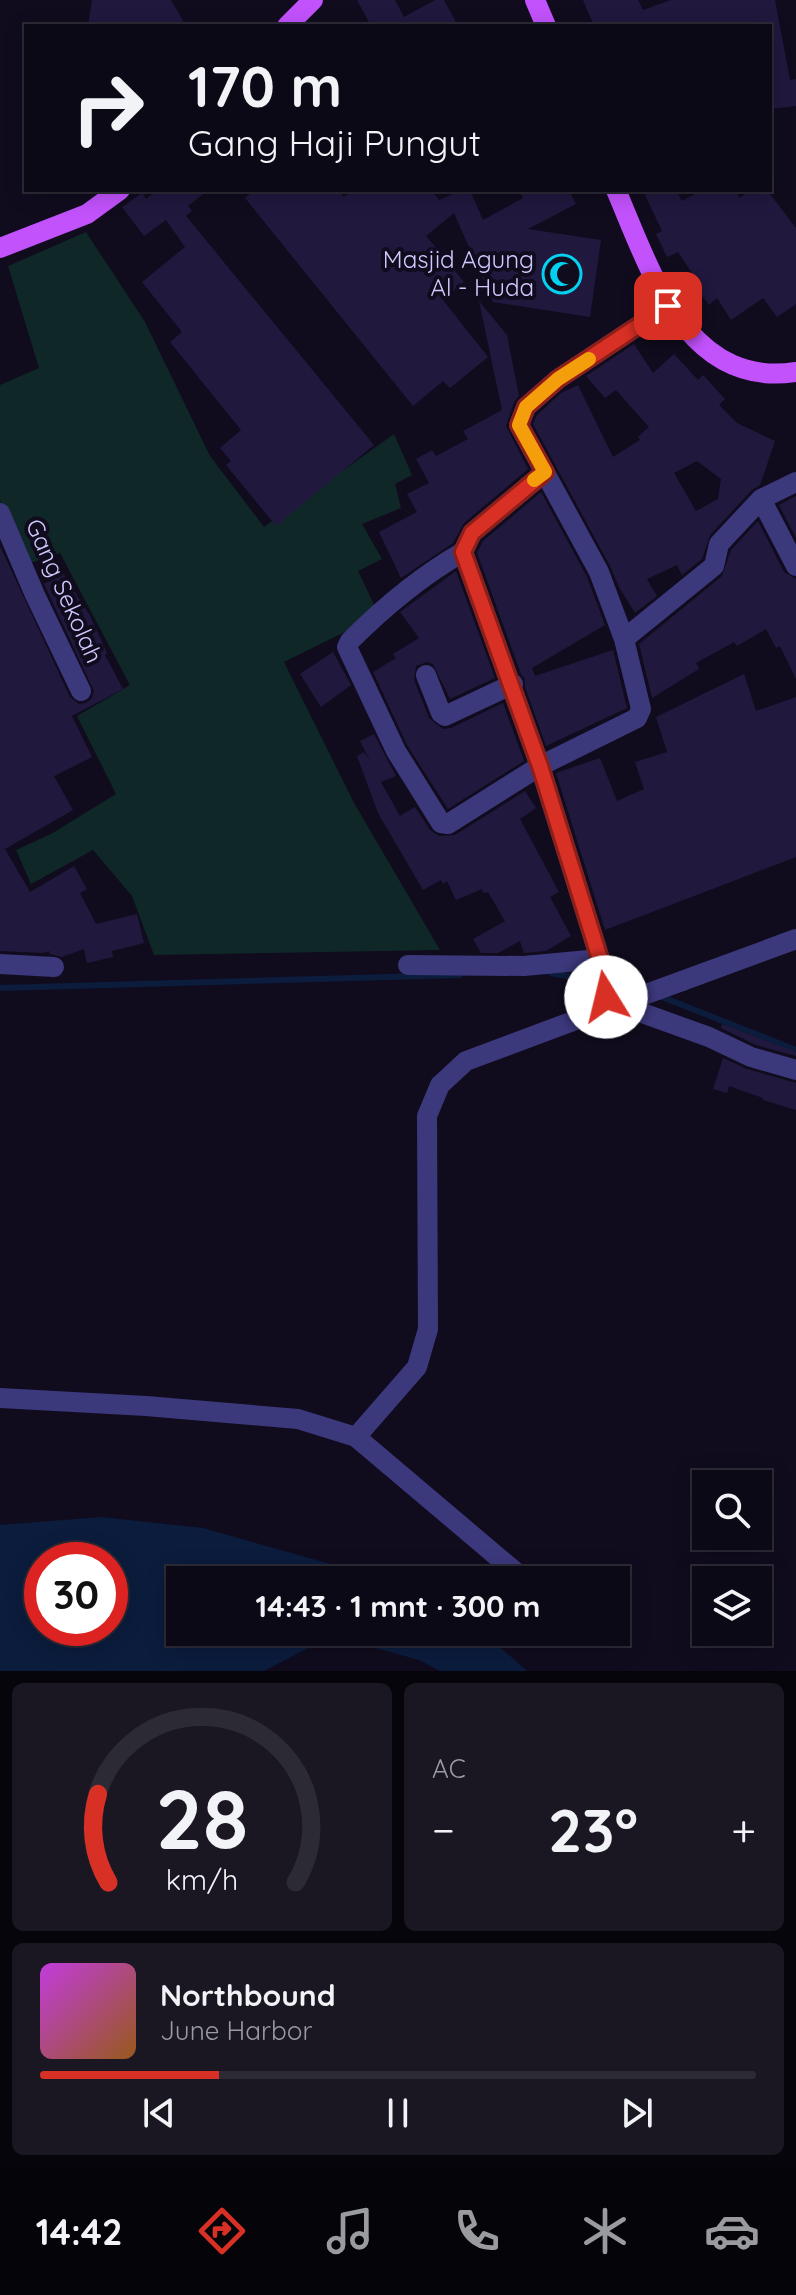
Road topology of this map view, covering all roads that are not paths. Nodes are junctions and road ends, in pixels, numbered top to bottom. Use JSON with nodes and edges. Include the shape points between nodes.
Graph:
{"nodes":[{"id":1,"x":313,"y":0,"type":"edge"},
{"id":2,"x":535,"y":0,"type":"edge"},
{"id":3,"x":289,"y":24,"type":"edge"},
{"id":4,"x":545,"y":24,"type":"edge"},
{"id":5,"x":117,"y":192,"type":"edge"},
{"id":6,"x":617,"y":192,"type":"edge"},
{"id":7,"x":0,"y":248,"type":"edge"},
{"id":8,"x":668,"y":306,"type":"junction"},
{"id":9,"x":796,"y":372,"type":"edge"},
{"id":10,"x":545,"y":472,"type":"junction"},
{"id":11,"x":796,"y":482,"type":"edge"},
{"id":12,"x":761,"y":499,"type":"junction"},
{"id":13,"x":0,"y":513,"type":"edge"},
{"id":14,"x":463,"y":552,"type":"junction"},
{"id":15,"x":796,"y":566,"type":"edge"},
{"id":16,"x":624,"y":639,"type":"junction"},
{"id":17,"x":426,"y":675,"type":"dead end"},
{"id":18,"x":513,"y":684,"type":"junction"},
{"id":19,"x":81,"y":691,"type":"dead end"},
{"id":20,"x":540,"y":766,"type":"junction"},
{"id":21,"x":796,"y":939,"type":"edge"},
{"id":22,"x":0,"y":964,"type":"edge"},
{"id":23,"x":601,"y":964,"type":"junction"},
{"id":24,"x":408,"y":965,"type":"dead end"},
{"id":25,"x":54,"y":967,"type":"dead end"},
{"id":26,"x":602,"y":1002,"type":"junction"},
{"id":27,"x":796,"y":1070,"type":"edge"},
{"id":28,"x":0,"y":1398,"type":"edge"},
{"id":29,"x":356,"y":1437,"type":"junction"},
{"id":30,"x":508,"y":1566,"type":"edge"}],
"edges":[{"from":1,"to":3,"type":"main road"},
{"from":2,"to":4,"type":"main road"},
{"from":5,"to":7,"type":"main road","via":[[87,214]]},
{"from":6,"to":8,"type":"main road"},
{"from":8,"to":9,"type":"main road","via":[[683,328],[726,362],[759,374]]},
{"from":8,"to":10,"type":"street","via":[[558,379],[526,407],[519,425]]},
{"from":10,"to":14,"type":"street","via":[[472,533]]},
{"from":10,"to":16,"type":"street","via":[[599,572]]},
{"from":11,"to":12,"type":"street"},
{"from":12,"to":15,"type":"street"},
{"from":12,"to":16,"type":"street","via":[[719,544],[714,566]]},
{"from":13,"to":19,"type":"street","name":"Gang Sekolah"},
{"from":14,"to":18,"type":"street"},
{"from":14,"to":20,"type":"street","via":[[382,608],[347,647],[396,751],[441,823],[448,824]]},
{"from":16,"to":20,"type":"street","via":[[640,714]]},
{"from":17,"to":18,"type":"street","via":[[445,716]]},
{"from":18,"to":20,"type":"street"},
{"from":20,"to":23,"type":"street"},
{"from":21,"to":26,"type":"street","bridge":true,"via":[[682,981]]},
{"from":22,"to":25,"type":"street"},
{"from":23,"to":24,"type":"street"},
{"from":23,"to":26,"type":"street"},
{"from":26,"to":27,"type":"street"},
{"from":26,"to":29,"type":"street","via":[[466,1061],[440,1085],[427,1116],[428,1329],[417,1367]]},
{"from":28,"to":29,"type":"street","via":[[298,1419]]},
{"from":29,"to":30,"type":"street"}]}
